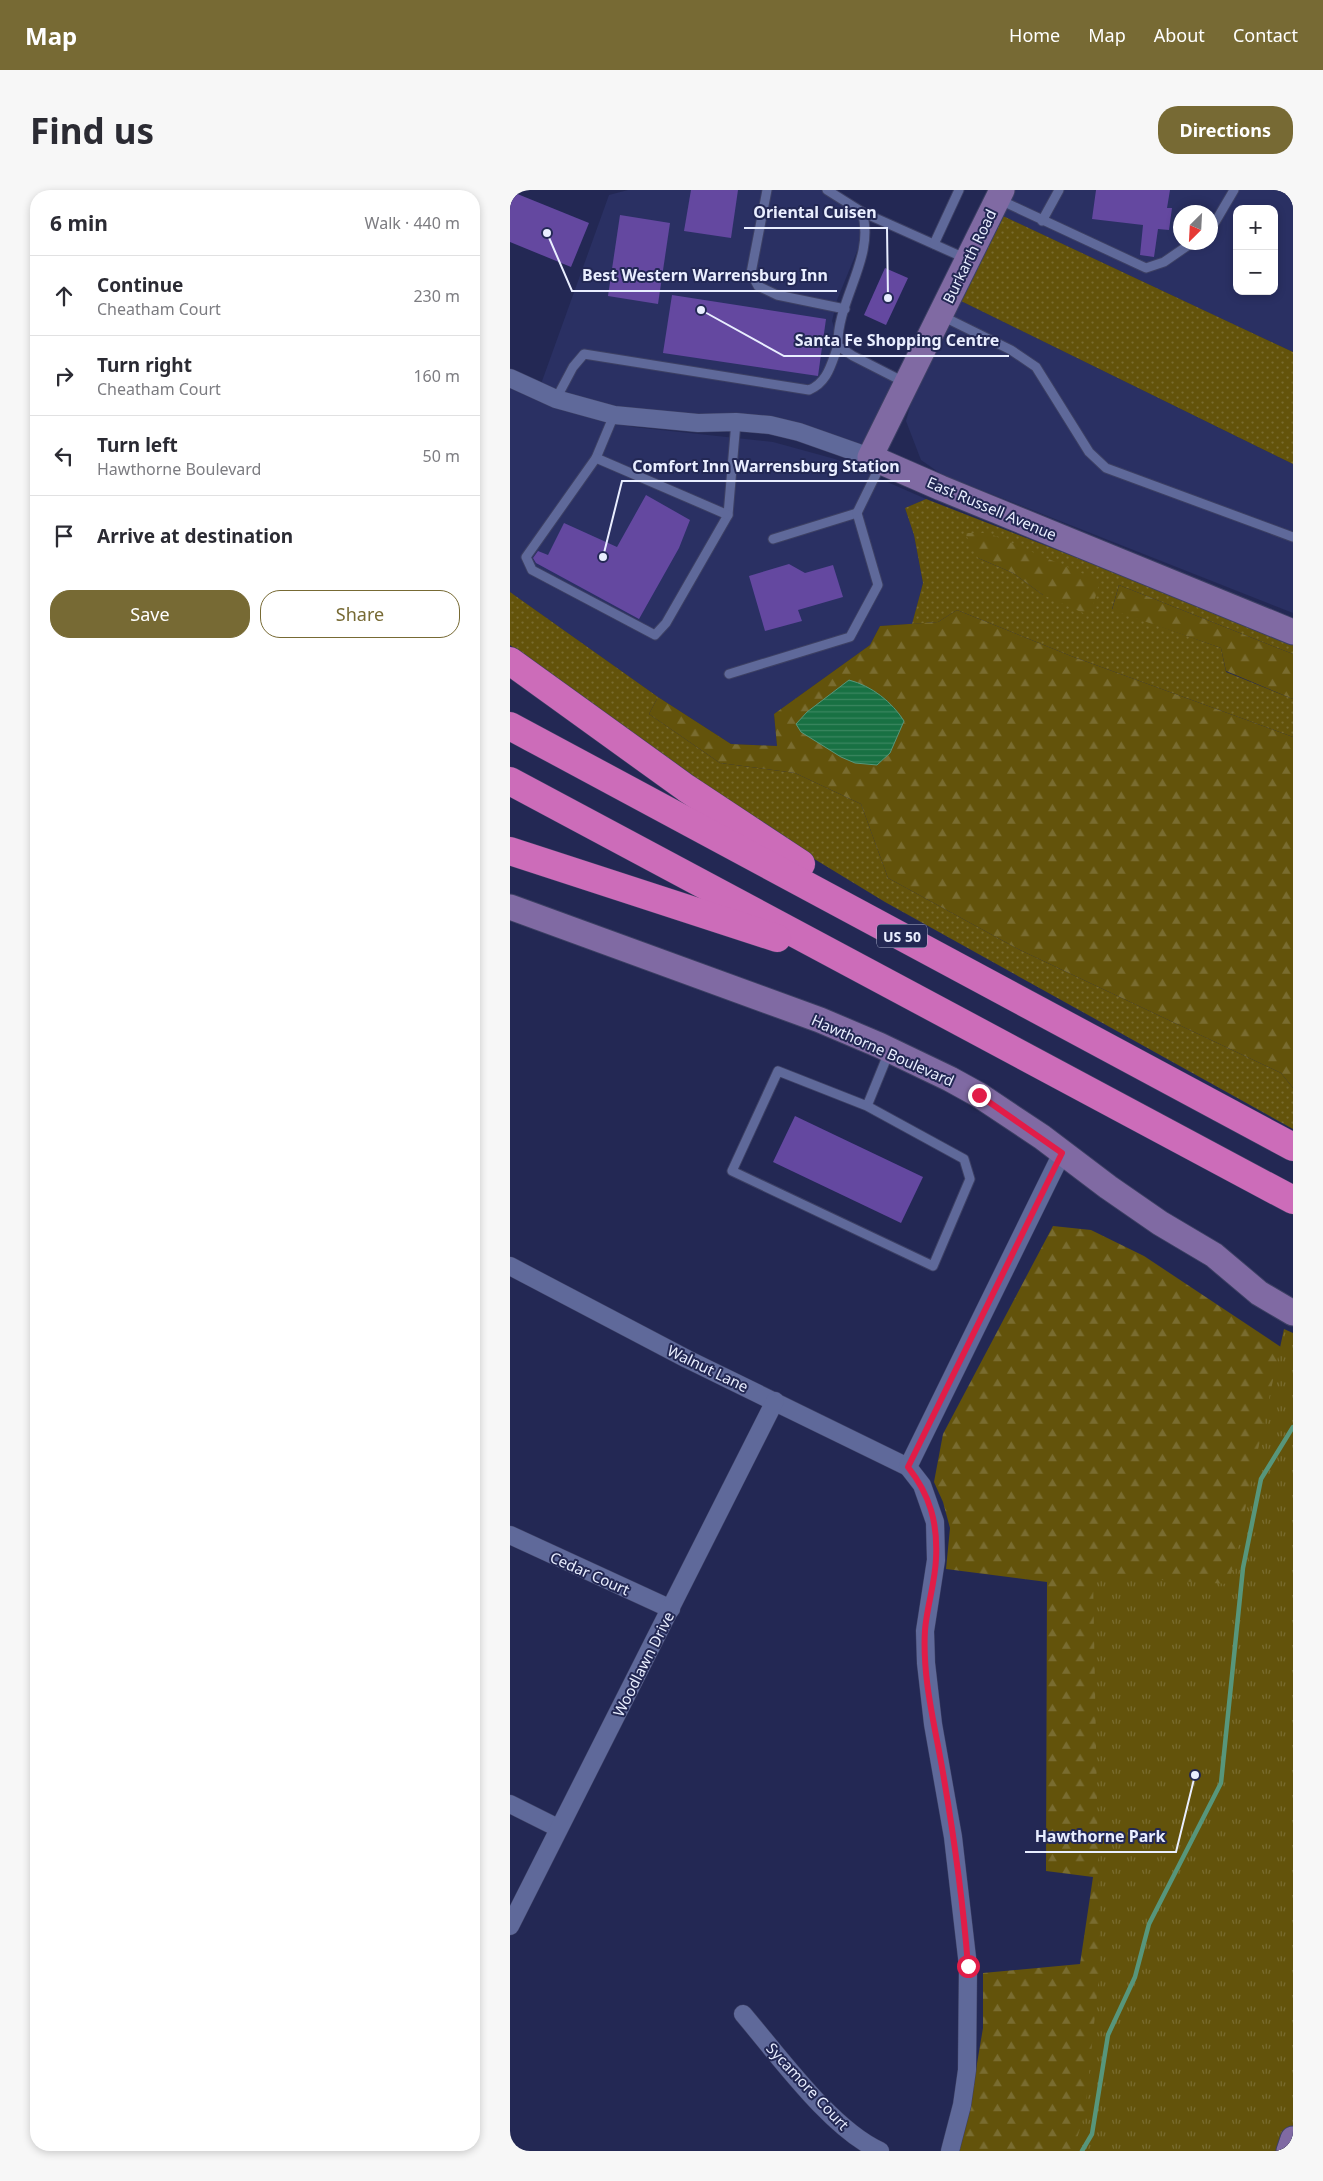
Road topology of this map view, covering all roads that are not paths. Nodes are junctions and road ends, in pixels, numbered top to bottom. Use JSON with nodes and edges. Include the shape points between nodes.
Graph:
{"nodes":[{"id":1,"x":767,"y":190,"type":"edge"},
{"id":2,"x":826,"y":190,"type":"edge"},
{"id":3,"x":959,"y":190,"type":"edge"},
{"id":4,"x":1059,"y":190,"type":"edge"},
{"id":5,"x":1234,"y":190,"type":"edge"},
{"id":6,"x":1000,"y":194,"type":"edge"},
{"id":7,"x":862,"y":212,"type":"junction"},
{"id":8,"x":1218,"y":216,"type":"edge"},
{"id":9,"x":1042,"y":221,"type":"junction"},
{"id":10,"x":934,"y":244,"type":"junction"},
{"id":11,"x":1181,"y":250,"type":"edge"},
{"id":12,"x":968,"y":259,"type":"junction"},
{"id":13,"x":845,"y":309,"type":"junction"},
{"id":14,"x":940,"y":315,"type":"junction"},
{"id":15,"x":838,"y":346,"type":"junction"},
{"id":16,"x":510,"y":378,"type":"edge"},
{"id":17,"x":906,"y":383,"type":"junction"},
{"id":18,"x":556,"y":398,"type":"junction"},
{"id":19,"x":614,"y":415,"type":"junction"},
{"id":20,"x":736,"y":422,"type":"junction"},
{"id":21,"x":596,"y":458,"type":"junction"},
{"id":22,"x":876,"y":459,"type":"junction"},
{"id":23,"x":857,"y":512,"type":"junction"},
{"id":24,"x":728,"y":515,"type":"junction"},
{"id":25,"x":1293,"y":537,"type":"edge"},
{"id":26,"x":773,"y":539,"type":"dead end"},
{"id":27,"x":1293,"y":632,"type":"edge"},
{"id":28,"x":510,"y":661,"type":"edge"},
{"id":29,"x":729,"y":674,"type":"dead end"},
{"id":30,"x":510,"y":726,"type":"edge"},
{"id":31,"x":510,"y":781,"type":"edge"},
{"id":32,"x":510,"y":851,"type":"edge"},
{"id":33,"x":510,"y":907,"type":"edge"},
{"id":34,"x":933,"y":952,"type":"junction"},
{"id":35,"x":838,"y":956,"type":"junction"},
{"id":36,"x":890,"y":1050,"type":"junction"},
{"id":37,"x":867,"y":1106,"type":"junction"},
{"id":38,"x":1293,"y":1147,"type":"edge"},
{"id":39,"x":1062,"y":1153,"type":"junction"},
{"id":40,"x":1293,"y":1200,"type":"edge"},
{"id":41,"x":510,"y":1266,"type":"edge"},
{"id":42,"x":1293,"y":1313,"type":"edge"},
{"id":43,"x":775,"y":1401,"type":"junction"},
{"id":44,"x":908,"y":1467,"type":"junction"},
{"id":45,"x":510,"y":1535,"type":"edge"},
{"id":46,"x":671,"y":1609,"type":"junction"},
{"id":47,"x":510,"y":1804,"type":"edge"},
{"id":48,"x":558,"y":1828,"type":"junction"},
{"id":49,"x":510,"y":1926,"type":"edge"},
{"id":50,"x":743,"y":2014,"type":"dead end"},
{"id":51,"x":1293,"y":2139,"type":"edge"},
{"id":52,"x":880,"y":2151,"type":"edge"},
{"id":53,"x":950,"y":2151,"type":"edge"},
{"id":54,"x":1289,"y":2151,"type":"edge"}],
"edges":[{"from":1,"to":13,"type":"lane","via":[[751,273],[758,286],[777,295]]},
{"from":2,"to":7,"type":"lane"},
{"from":3,"to":10,"type":"lane"},
{"from":4,"to":9,"type":"lane"},
{"from":5,"to":8,"type":"lane"},
{"from":6,"to":9,"type":"lane"},
{"from":6,"to":12,"type":"street","name":"Burkarth Road"},
{"from":7,"to":10,"type":"lane"},
{"from":7,"to":13,"type":"lane","via":[[866,225],[864,244]]},
{"from":9,"to":11,"type":"lane","via":[[1146,268],[1164,262]]},
{"from":10,"to":12,"type":"lane"},
{"from":12,"to":14,"type":"street","name":"Burkarth Road"},
{"from":13,"to":15,"type":"lane"},
{"from":14,"to":17,"type":"street","name":"Burkarth Road"},
{"from":14,"to":25,"type":"lane","via":[[1011,350],[1036,367],[1089,452],[1106,468]]},
{"from":15,"to":17,"type":"lane"},
{"from":15,"to":18,"type":"lane","via":[[820,385],[809,390],[584,354]]},
{"from":16,"to":18,"type":"street","name":"East Russell Avenue"},
{"from":17,"to":22,"type":"street","name":"Burkarth Road"},
{"from":18,"to":19,"type":"street","name":"East Russell Avenue"},
{"from":19,"to":20,"type":"street","name":"East Russell Avenue","via":[[698,423]]},
{"from":19,"to":21,"type":"lane"},
{"from":20,"to":22,"type":"street","name":"East Russell Avenue","via":[[799,432]]},
{"from":20,"to":24,"type":"lane"},
{"from":21,"to":24,"type":"lane"},
{"from":21,"to":24,"type":"lane","via":[[526,557],[532,570],[655,635],[666,623]]},
{"from":22,"to":23,"type":"lane"},
{"from":22,"to":27,"type":"street","name":"East Russell Avenue"},
{"from":23,"to":26,"type":"lane"},
{"from":23,"to":29,"type":"lane","via":[[878,585],[850,637]]},
{"from":28,"to":34,"type":"highway","via":[[686,788]]},
{"from":30,"to":34,"type":"highway","number":"US 50"},
{"from":31,"to":35,"type":"highway"},
{"from":32,"to":35,"type":"highway"},
{"from":33,"to":36,"type":"street","name":"Hawthorne Boulevard","via":[[820,1020]]},
{"from":34,"to":38,"type":"highway","number":"US 50"},
{"from":35,"to":40,"type":"highway"},
{"from":36,"to":37,"type":"lane"},
{"from":36,"to":39,"type":"street","name":"Hawthorne Boulevard","via":[[979,1095]]},
{"from":37,"to":37,"type":"lane","via":[[778,1071],[732,1171],[933,1266],[970,1179],[964,1159]]},
{"from":39,"to":42,"type":"street","name":"Hawthorne Boulevard","via":[[1160,1223],[1214,1255],[1259,1293]]},
{"from":39,"to":44,"type":"street"},
{"from":41,"to":43,"type":"street","name":"Walnut Lane","via":[[687,1359]]},
{"from":43,"to":44,"type":"street","name":"Walnut Lane"},
{"from":43,"to":46,"type":"street","name":"Woodlawn Drive"},
{"from":44,"to":53,"type":"street","via":[[922,1485],[935,1522],[936,1560],[925,1631],[926,1663],[933,1724],[954,1837],[968,1966],[968,2070]]},
{"from":45,"to":46,"type":"street","name":"Cedar Court"},
{"from":46,"to":48,"type":"street","name":"Woodlawn Drive"},
{"from":47,"to":48,"type":"street"},
{"from":48,"to":49,"type":"street","name":"Woodlawn Drive"},
{"from":50,"to":52,"type":"street","name":"Sycamore Court","via":[[840,2124]]},
{"from":51,"to":54,"type":"street"}]}
